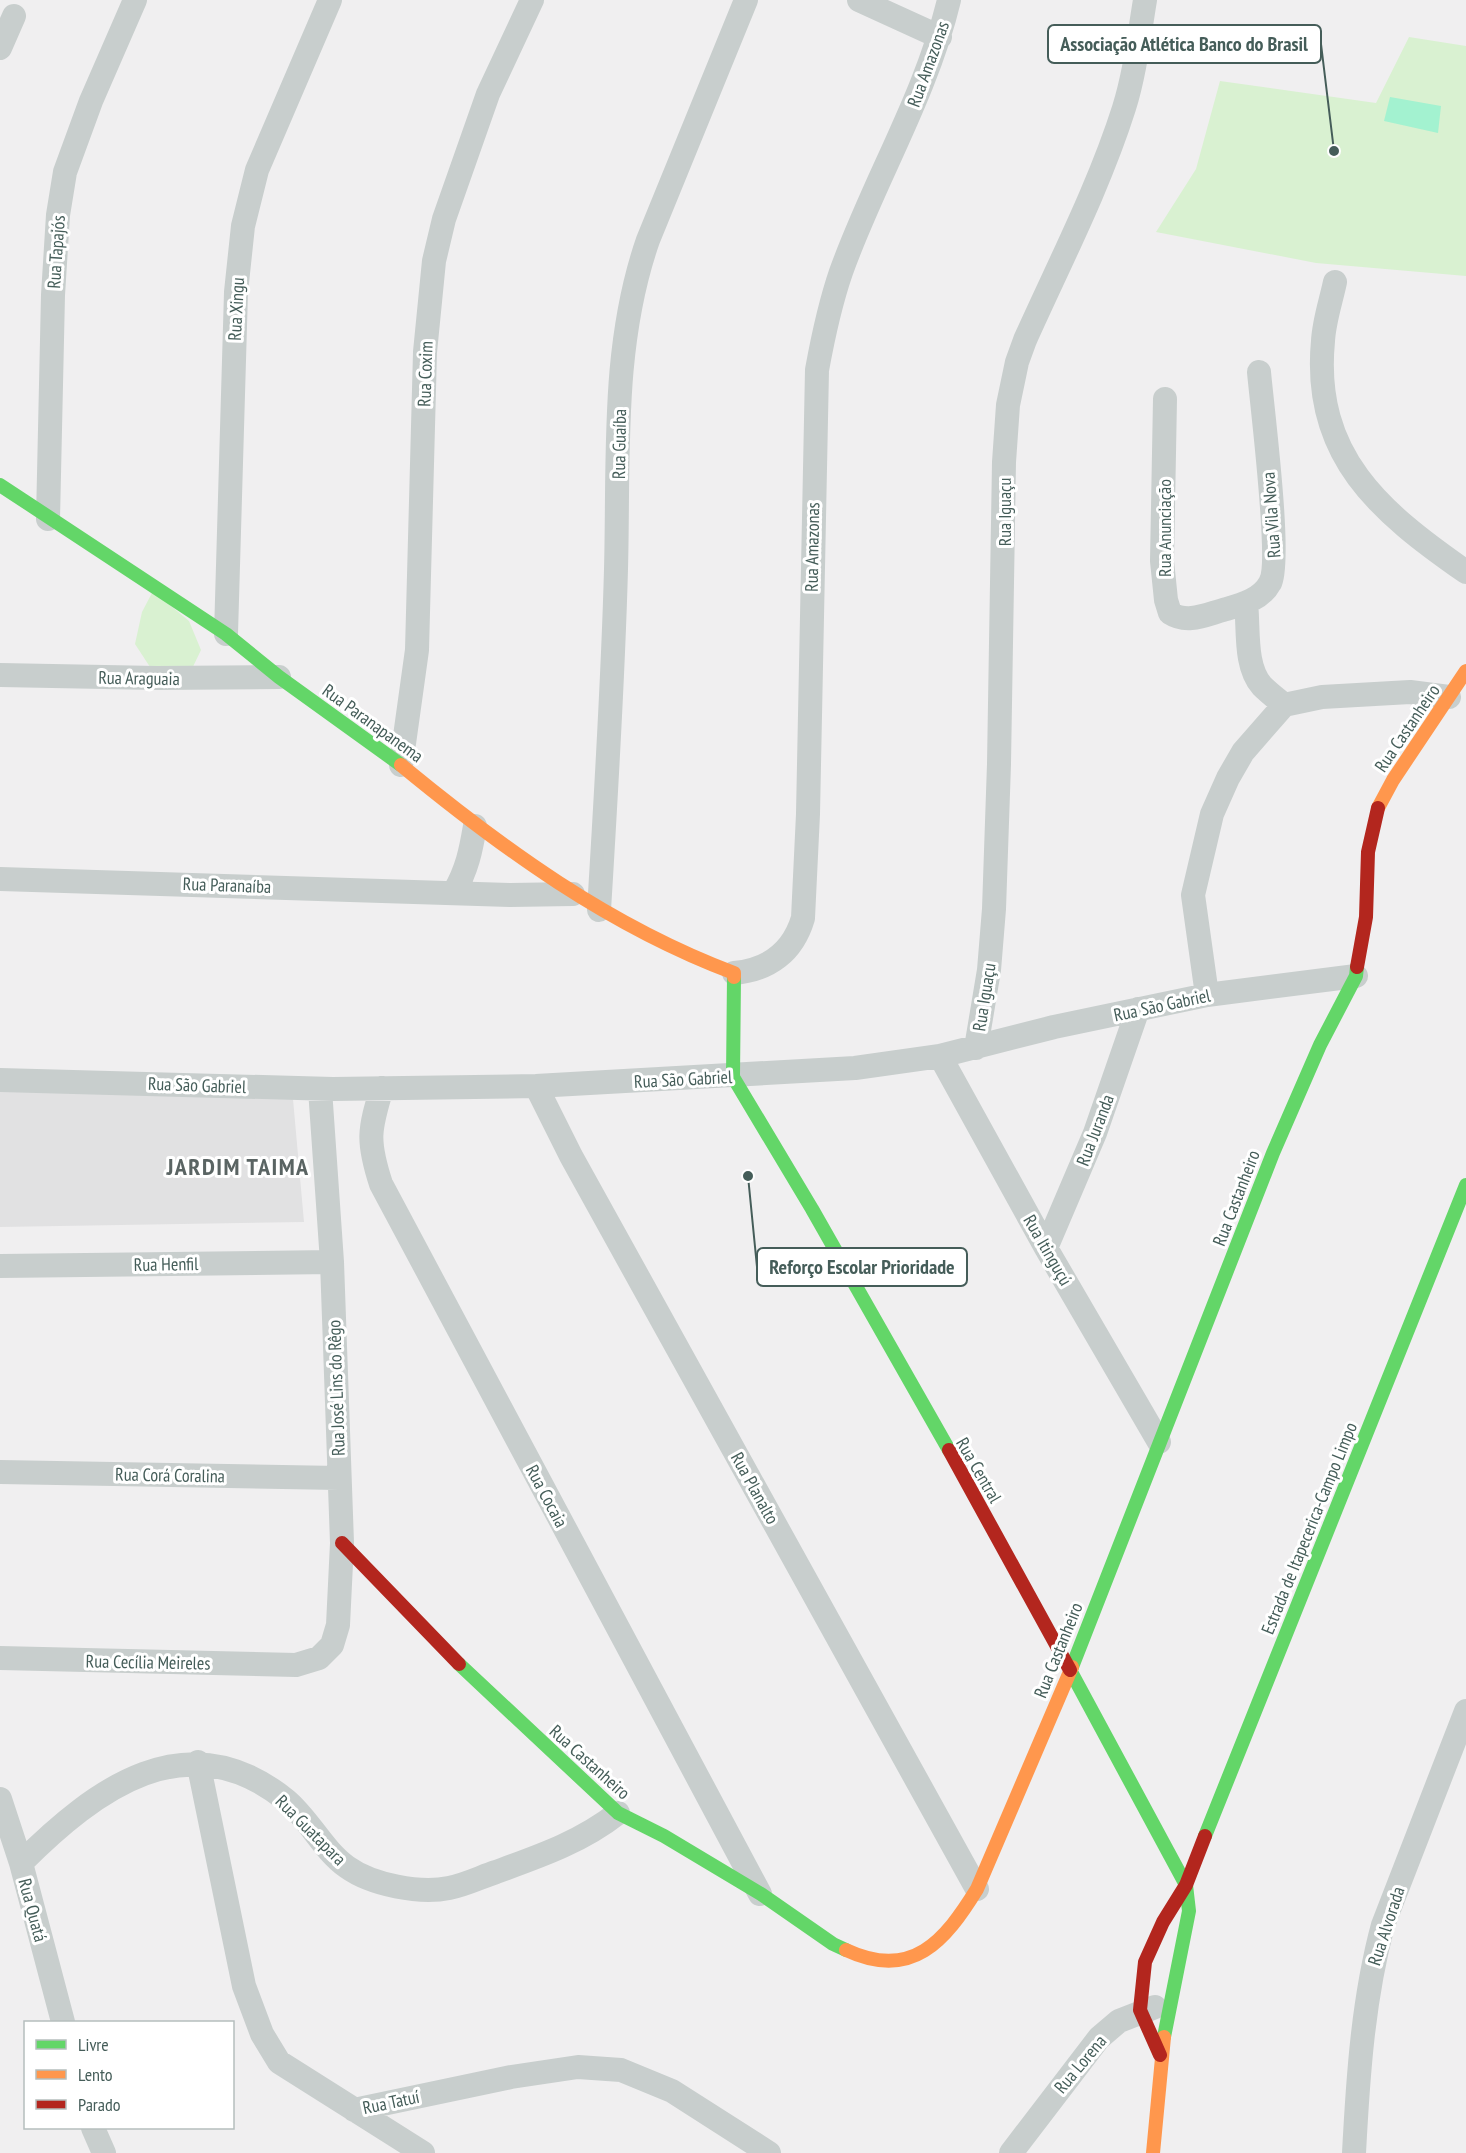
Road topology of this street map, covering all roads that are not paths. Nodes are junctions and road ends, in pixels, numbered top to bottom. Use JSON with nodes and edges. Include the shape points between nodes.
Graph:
{"nodes":[{"id":1,"x":135,"y":0,"type":"edge"},
{"id":2,"x":330,"y":0,"type":"edge"},
{"id":3,"x":532,"y":0,"type":"edge"},
{"id":4,"x":746,"y":0,"type":"edge"},
{"id":5,"x":860,"y":0,"type":"edge"},
{"id":6,"x":949,"y":0,"type":"edge"},
{"id":7,"x":1145,"y":0,"type":"edge"},
{"id":8,"x":14,"y":15,"type":"dead end"},
{"id":9,"x":940,"y":37,"type":"junction"},
{"id":10,"x":0,"y":48,"type":"edge"},
{"id":11,"x":1335,"y":282,"type":"dead end"},
{"id":12,"x":1259,"y":372,"type":"dead end"},
{"id":13,"x":1165,"y":399,"type":"dead end"},
{"id":14,"x":0,"y":485,"type":"edge"},
{"id":15,"x":48,"y":519,"type":"junction"},
{"id":16,"x":1466,"y":572,"type":"edge"},
{"id":17,"x":1246,"y":603,"type":"junction"},
{"id":18,"x":226,"y":634,"type":"junction"},
{"id":19,"x":1466,"y":671,"type":"edge"},
{"id":20,"x":0,"y":675,"type":"edge"},
{"id":21,"x":279,"y":677,"type":"junction"},
{"id":22,"x":1449,"y":697,"type":"junction"},
{"id":23,"x":1284,"y":705,"type":"junction"},
{"id":24,"x":402,"y":765,"type":"junction"},
{"id":25,"x":475,"y":826,"type":"junction"},
{"id":26,"x":0,"y":879,"type":"edge"},
{"id":27,"x":454,"y":892,"type":"junction"},
{"id":28,"x":573,"y":894,"type":"junction"},
{"id":29,"x":599,"y":910,"type":"junction"},
{"id":30,"x":734,"y":973,"type":"junction"},
{"id":31,"x":1356,"y":976,"type":"junction"},
{"id":32,"x":1207,"y":995,"type":"junction"},
{"id":33,"x":1138,"y":1010,"type":"junction"},
{"id":34,"x":976,"y":1048,"type":"junction"},
{"id":35,"x":940,"y":1056,"type":"junction"},
{"id":36,"x":733,"y":1077,"type":"junction"},
{"id":37,"x":0,"y":1080,"type":"edge"},
{"id":38,"x":536,"y":1086,"type":"junction"},
{"id":39,"x":382,"y":1088,"type":"junction"},
{"id":40,"x":320,"y":1089,"type":"junction"},
{"id":41,"x":1466,"y":1185,"type":"edge"},
{"id":42,"x":1046,"y":1248,"type":"junction"},
{"id":43,"x":332,"y":1262,"type":"junction"},
{"id":44,"x":0,"y":1266,"type":"edge"},
{"id":45,"x":1159,"y":1442,"type":"junction"},
{"id":46,"x":0,"y":1472,"type":"edge"},
{"id":47,"x":339,"y":1478,"type":"junction"},
{"id":48,"x":342,"y":1543,"type":"junction"},
{"id":49,"x":0,"y":1659,"type":"edge"},
{"id":50,"x":296,"y":1665,"type":"joint"},
{"id":51,"x":1070,"y":1671,"type":"junction"},
{"id":52,"x":1466,"y":1711,"type":"edge"},
{"id":53,"x":198,"y":1762,"type":"junction"},
{"id":54,"x":0,"y":1798,"type":"edge"},
{"id":55,"x":618,"y":1813,"type":"junction"},
{"id":56,"x":21,"y":1863,"type":"junction"},
{"id":57,"x":1185,"y":1885,"type":"junction"},
{"id":58,"x":977,"y":1889,"type":"junction"},
{"id":59,"x":760,"y":1894,"type":"junction"},
{"id":60,"x":1170,"y":2003,"type":"junction"},
{"id":61,"x":1140,"y":2010,"type":"junction"},
{"id":62,"x":63,"y":2021,"type":"edge"},
{"id":63,"x":1160,"y":2055,"type":"junction"},
{"id":64,"x":354,"y":2110,"type":"junction"},
{"id":65,"x":94,"y":2129,"type":"edge"},
{"id":66,"x":104,"y":2153,"type":"edge"},
{"id":67,"x":423,"y":2153,"type":"edge"},
{"id":68,"x":769,"y":2153,"type":"edge"},
{"id":69,"x":1011,"y":2153,"type":"edge"},
{"id":70,"x":1153,"y":2153,"type":"edge"},
{"id":71,"x":1354,"y":2153,"type":"edge"}],
"edges":[{"from":1,"to":15,"type":"street","name":"Rua Tapajós","via":[[65,172],[53,295]]},
{"from":2,"to":18,"type":"street","name":"Rua Xingu","via":[[257,170],[243,226],[236,292]]},
{"from":3,"to":24,"type":"street","name":"Rua Coxim","via":[[488,94],[444,219],[434,261],[425,352],[417,650]]},
{"from":4,"to":29,"type":"street","name":"Rua Guaíba","via":[[648,240],[628,312],[619,408],[613,682]]},
{"from":5,"to":9,"type":"street"},
{"from":6,"to":9,"type":"street","name":"Rua Amazonas"},
{"from":7,"to":34,"type":"street","name":"Rua Iguaçu","via":[[1124,109],[1025,340],[1008,405],[994,909],[990,970]]},
{"from":8,"to":10,"type":"street"},
{"from":9,"to":30,"type":"street","name":"Rua Amazonas","via":[[841,274],[817,370],[803,918],[799,933],[769,965]]},
{"from":11,"to":16,"type":"street","via":[[1323,340],[1322,375],[1324,399],[1336,440],[1378,504]]},
{"from":12,"to":17,"type":"street","name":"Rua Vila Nova","via":[[1274,570],[1265,591]]},
{"from":13,"to":17,"type":"street","name":"Rua Anunciação","via":[[1162,561],[1170,613],[1189,619]]},
{"from":14,"to":15,"type":"street","name":"Rua Paranapanema"},
{"from":15,"to":18,"type":"street","name":"Rua Paranapanema"},
{"from":17,"to":23,"type":"street","via":[[1254,671],[1261,685]]},
{"from":18,"to":21,"type":"street","name":"Rua Paranapanema"},
{"from":19,"to":22,"type":"street","name":"Rua Castanheiro"},
{"from":20,"to":21,"type":"street","name":"Rua Araguaia"},
{"from":21,"to":24,"type":"street","name":"Rua Paranapanema"},
{"from":22,"to":23,"type":"street","via":[[1410,692],[1322,697]]},
{"from":22,"to":31,"type":"street","name":"Rua Castanheiro","via":[[1376,811],[1368,852],[1366,917]]},
{"from":23,"to":32,"type":"street","via":[[1243,752],[1209,825],[1193,895]]},
{"from":24,"to":25,"type":"street","name":"Rua Paranapanema"},
{"from":25,"to":27,"type":"street","via":[[467,866]]},
{"from":25,"to":28,"type":"street","name":"Rua Paranapanema"},
{"from":26,"to":27,"type":"street","name":"Rua Paranaíba"},
{"from":27,"to":28,"type":"street","name":"Rua Paranaíba"},
{"from":28,"to":29,"type":"street","name":"Rua Paranapanema"},
{"from":29,"to":30,"type":"street","name":"Rua Paranapanema","via":[[681,953]]},
{"from":30,"to":36,"type":"street"},
{"from":31,"to":32,"type":"street","name":"Rua São Gabriel"},
{"from":31,"to":45,"type":"street","name":"Rua Castanheiro","via":[[1320,1045],[1273,1153]]},
{"from":32,"to":33,"type":"street","name":"Rua São Gabriel"},
{"from":33,"to":34,"type":"street","name":"Rua São Gabriel"},
{"from":33,"to":42,"type":"street","name":"Rua Juranda","via":[[1095,1133]]},
{"from":34,"to":35,"type":"street","name":"Rua São Gabriel"},
{"from":35,"to":36,"type":"street","name":"Rua São Gabriel","via":[[855,1068]]},
{"from":35,"to":42,"type":"street","name":"Rua Itinguçú"},
{"from":36,"to":38,"type":"street","name":"Rua São Gabriel"},
{"from":36,"to":51,"type":"street","name":"Rua Central","via":[[812,1209]]},
{"from":37,"to":40,"type":"street","name":"Rua São Gabriel"},
{"from":38,"to":39,"type":"street","name":"Rua São Gabriel"},
{"from":38,"to":58,"type":"street","name":"Rua Planalto","via":[[571,1156]]},
{"from":39,"to":40,"type":"street","name":"Rua São Gabriel"},
{"from":39,"to":59,"type":"street","name":"Rua Cocaia","via":[[369,1135],[381,1184]]},
{"from":40,"to":43,"type":"street","name":"Rua José Lins do Rêgo"},
{"from":41,"to":57,"type":"street","name":"Estrada de Itapecerica-Campo Limpo"},
{"from":42,"to":45,"type":"street","name":"Rua Itinguçú"},
{"from":43,"to":44,"type":"street","name":"Rua Henfil"},
{"from":43,"to":47,"type":"street","name":"Rua José Lins do Rêgo"},
{"from":45,"to":51,"type":"street","name":"Rua Castanheiro"},
{"from":46,"to":47,"type":"street","name":"Rua Corá Coralina"},
{"from":47,"to":48,"type":"street","name":"Rua José Lins do Rêgo"},
{"from":48,"to":50,"type":"street","name":"Rua José Lins do Rêgo","via":[[338,1625],[332,1645],[319,1658]]},
{"from":48,"to":55,"type":"street","name":"Rua Castanheiro","via":[[473,1678]]},
{"from":49,"to":50,"type":"street","name":"Rua Cecília Meireles"},
{"from":51,"to":57,"type":"street","name":"Rua Central"},
{"from":51,"to":58,"type":"street","name":"Rua Castanheiro"},
{"from":52,"to":71,"type":"street","name":"Rua Alvorada","via":[[1383,1925],[1374,1959]]},
{"from":53,"to":55,"type":"street","name":"Rua Guatapara","via":[[248,1775],[287,1801],[347,1867],[371,1878],[426,1889],[448,1888],[562,1849]]},
{"from":53,"to":56,"type":"street","name":"Rua Guatapara","via":[[163,1767],[126,1780],[51,1833]]},
{"from":53,"to":64,"type":"street","name":"Rua Tatuí","via":[[243,1986],[262,2034],[279,2062]]},
{"from":54,"to":56,"type":"street","name":"Rua Quatá"},
{"from":55,"to":59,"type":"street","name":"Rua Castanheiro"},
{"from":56,"to":62,"type":"street","name":"Rua Quatá"},
{"from":57,"to":60,"type":"street","name":"Estrada de Itapecerica-Campo Limpo","via":[[1189,1911]]},
{"from":57,"to":61,"type":"street","name":"Estrada de Itapecerica-Campo Limpo","via":[[1145,1962]]},
{"from":58,"to":59,"type":"street","name":"Rua Castanheiro","via":[[940,1941],[922,1953],[897,1960],[863,1958],[833,1944]]},
{"from":60,"to":61,"type":"street","name":"Rua Lorena"},
{"from":60,"to":63,"type":"street","name":"Estrada de Itapecerica-Campo Limpo"},
{"from":61,"to":63,"type":"street","name":"Estrada de Itapecerica-Campo Limpo"},
{"from":61,"to":69,"type":"street","name":"Rua Lorena","via":[[1119,2021],[1100,2038]]},
{"from":63,"to":70,"type":"street","name":"Estrada de Itapecerica-Campo Limpo"},
{"from":64,"to":67,"type":"street"},
{"from":64,"to":68,"type":"street","name":"Rua Tatuí","via":[[511,2077],[578,2067],[621,2070],[672,2091]]},
{"from":65,"to":66,"type":"street"}]}
